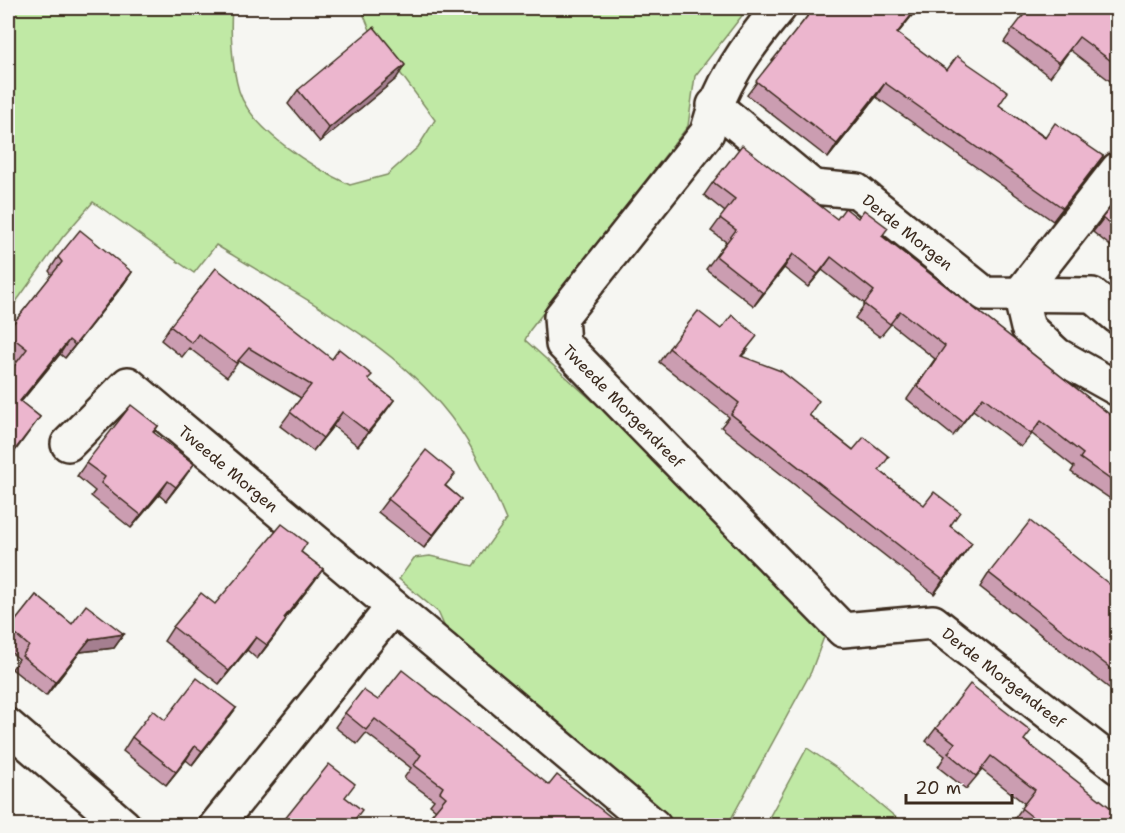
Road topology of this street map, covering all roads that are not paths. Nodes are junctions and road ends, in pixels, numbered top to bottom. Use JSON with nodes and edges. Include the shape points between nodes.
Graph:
{"nodes":[{"id":1,"x":779,"y":8,"type":"edge"},
{"id":2,"x":714,"y":105,"type":"junction"},
{"id":3,"x":1118,"y":168,"type":"edge"},
{"id":4,"x":1020,"y":294,"type":"junction"},
{"id":5,"x":1118,"y":317,"type":"edge"},
{"id":6,"x":1118,"y":389,"type":"edge"},
{"id":7,"x":68,"y":444,"type":"dead end"},
{"id":8,"x":393,"y":607,"type":"junction"},
{"id":9,"x":843,"y":630,"type":"joint"},
{"id":10,"x":8,"y":726,"type":"edge"},
{"id":11,"x":1118,"y":767,"type":"edge"},
{"id":12,"x":124,"y":825,"type":"edge"},
{"id":13,"x":216,"y":825,"type":"edge"},
{"id":14,"x":654,"y":825,"type":"edge"}],
"edges":[{"from":1,"to":2,"type":"street","name":"Tweede Morgendreef","via":[[752,40]]},
{"from":2,"to":4,"type":"street","name":"Derde Morgen","via":[[813,187],[857,190],[985,294]]},
{"from":2,"to":9,"type":"street","name":"Tweede Morgendreef","via":[[708,133],[561,317],[563,344]]},
{"from":3,"to":4,"type":"street"},
{"from":4,"to":5,"type":"street","name":"Derde Morgen","via":[[1092,295]]},
{"from":4,"to":6,"type":"street","via":[[1028,328],[1057,355]]},
{"from":7,"to":8,"type":"street","name":"Tweede Morgen","via":[[128,384]]},
{"from":8,"to":13,"type":"street"},
{"from":8,"to":14,"type":"street","name":"Tweede Morgen"},
{"from":9,"to":11,"type":"street","name":"Derde Morgendreef","via":[[933,622]]},
{"from":10,"to":12,"type":"street"}]}
